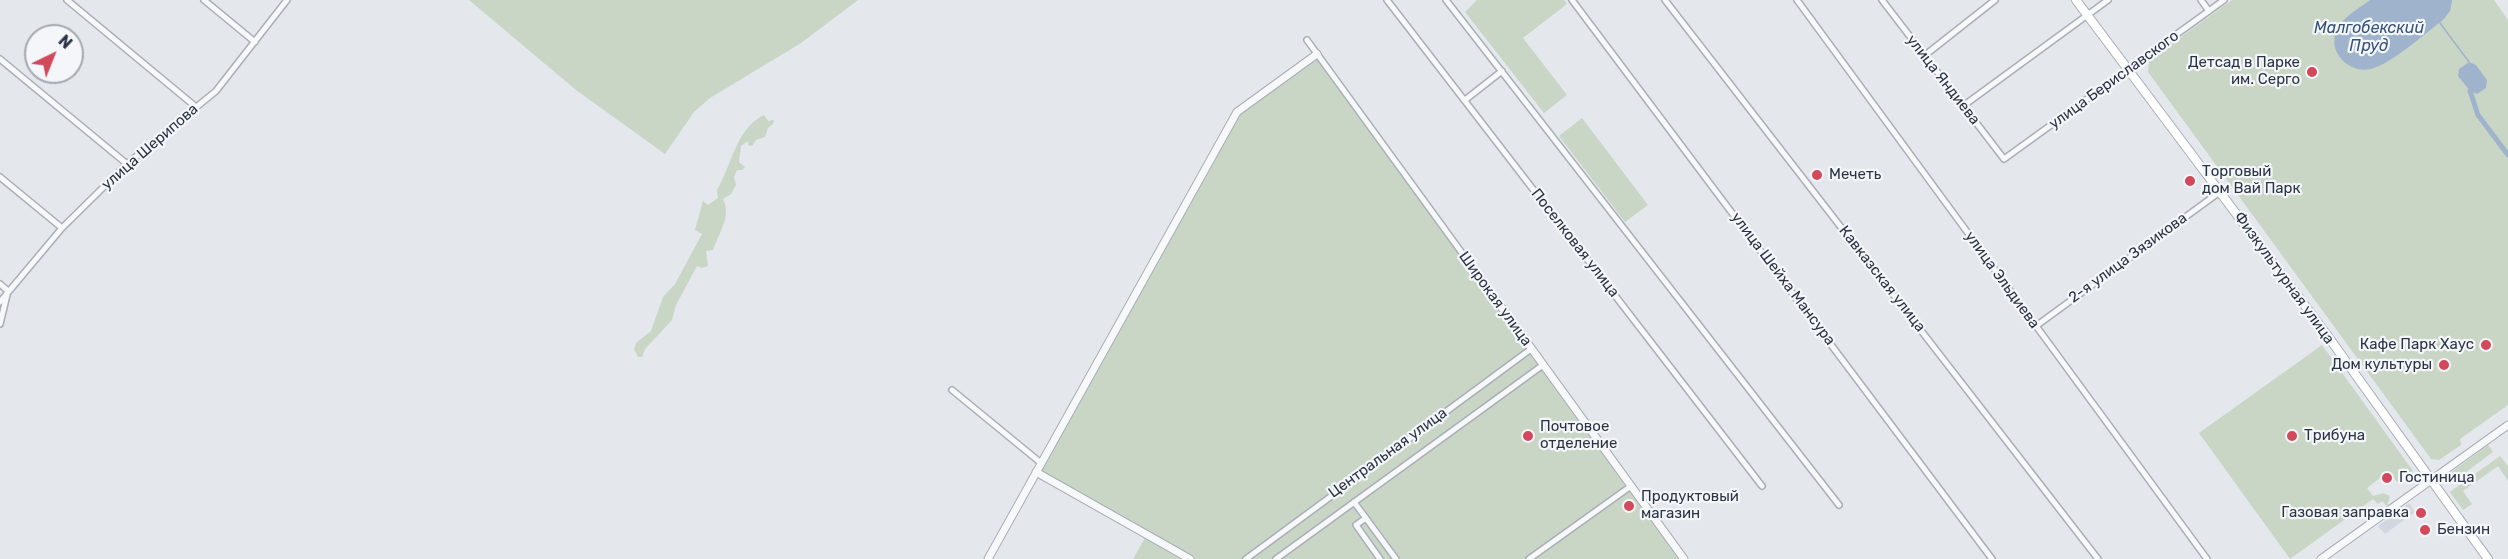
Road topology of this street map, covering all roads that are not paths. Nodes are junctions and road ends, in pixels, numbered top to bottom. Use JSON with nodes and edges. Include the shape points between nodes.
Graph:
{"nodes":[{"id":1,"x":67,"y":0,"type":"edge"},
{"id":2,"x":204,"y":0,"type":"edge"},
{"id":3,"x":287,"y":0,"type":"edge"},
{"id":4,"x":1387,"y":0,"type":"edge"},
{"id":5,"x":1446,"y":0,"type":"edge"},
{"id":6,"x":1572,"y":0,"type":"edge"},
{"id":7,"x":1665,"y":0,"type":"edge"},
{"id":8,"x":1797,"y":0,"type":"edge"},
{"id":9,"x":1883,"y":0,"type":"edge"},
{"id":10,"x":1995,"y":0,"type":"edge"},
{"id":11,"x":2076,"y":0,"type":"edge"},
{"id":12,"x":2109,"y":0,"type":"edge"},
{"id":13,"x":2202,"y":0,"type":"edge"},
{"id":14,"x":2224,"y":0,"type":"edge"},
{"id":15,"x":2209,"y":11,"type":"junction"},
{"id":16,"x":2088,"y":15,"type":"junction"},
{"id":17,"x":1307,"y":40,"type":"dead end"},
{"id":18,"x":255,"y":42,"type":"junction"},
{"id":19,"x":1317,"y":54,"type":"junction"},
{"id":20,"x":1924,"y":56,"type":"junction"},
{"id":21,"x":0,"y":59,"type":"edge"},
{"id":22,"x":2129,"y":69,"type":"junction"},
{"id":23,"x":1502,"y":71,"type":"junction"},
{"id":24,"x":1465,"y":100,"type":"junction"},
{"id":25,"x":1963,"y":106,"type":"junction"},
{"id":26,"x":196,"y":107,"type":"junction"},
{"id":27,"x":2004,"y":159,"type":"joint"},
{"id":28,"x":127,"y":164,"type":"junction"},
{"id":29,"x":0,"y":177,"type":"edge"},
{"id":30,"x":2220,"y":191,"type":"junction"},
{"id":31,"x":62,"y":228,"type":"junction"},
{"id":32,"x":0,"y":284,"type":"edge"},
{"id":33,"x":8,"y":291,"type":"junction"},
{"id":34,"x":1497,"y":301,"type":"joint"},
{"id":35,"x":0,"y":302,"type":"edge"},
{"id":36,"x":0,"y":324,"type":"edge"},
{"id":37,"x":2036,"y":326,"type":"junction"},
{"id":38,"x":1531,"y":349,"type":"junction"},
{"id":39,"x":1543,"y":365,"type":"junction"},
{"id":40,"x":952,"y":390,"type":"dead end"},
{"id":41,"x":2508,"y":425,"type":"edge"},
{"id":42,"x":1041,"y":463,"type":"junction"},
{"id":43,"x":1036,"y":472,"type":"junction"},
{"id":44,"x":2431,"y":479,"type":"junction"},
{"id":45,"x":1631,"y":486,"type":"junction"},
{"id":46,"x":1762,"y":486,"type":"dead end"},
{"id":47,"x":1354,"y":502,"type":"junction"},
{"id":48,"x":1839,"y":506,"type":"dead end"},
{"id":49,"x":1366,"y":518,"type":"junction"},
{"id":50,"x":988,"y":559,"type":"edge"},
{"id":51,"x":1190,"y":559,"type":"edge"},
{"id":52,"x":1246,"y":559,"type":"edge"},
{"id":53,"x":1276,"y":559,"type":"edge"},
{"id":54,"x":1380,"y":559,"type":"edge"},
{"id":55,"x":1396,"y":559,"type":"edge"},
{"id":56,"x":1529,"y":559,"type":"edge"},
{"id":57,"x":1684,"y":559,"type":"edge"},
{"id":58,"x":1992,"y":559,"type":"edge"},
{"id":59,"x":2098,"y":559,"type":"edge"},
{"id":60,"x":2207,"y":559,"type":"edge"},
{"id":61,"x":2321,"y":559,"type":"edge"},
{"id":62,"x":2488,"y":559,"type":"edge"}],
"edges":[{"from":1,"to":26,"type":"street"},
{"from":2,"to":18,"type":"street"},
{"from":3,"to":18,"type":"street","name":"улица Шерипова"},
{"from":4,"to":24,"type":"street","name":"Поселковая улица"},
{"from":5,"to":23,"type":"street"},
{"from":6,"to":58,"type":"street","name":"улица Шейха Мансура"},
{"from":7,"to":59,"type":"street","name":"Кавказская улица"},
{"from":8,"to":37,"type":"street","name":"улица Эльдиева"},
{"from":9,"to":20,"type":"street","name":"улица Яндиева"},
{"from":10,"to":20,"type":"street"},
{"from":11,"to":16,"type":"main road","name":"Физкультурная улица"},
{"from":12,"to":16,"type":"street"},
{"from":13,"to":15,"type":"street"},
{"from":14,"to":15,"type":"street","name":"улица Бериславского"},
{"from":15,"to":22,"type":"street","name":"улица Бериславского"},
{"from":16,"to":22,"type":"main road","name":"Физкультурная улица"},
{"from":16,"to":25,"type":"street"},
{"from":17,"to":19,"type":"street","name":"Широкая улица"},
{"from":18,"to":26,"type":"street","name":"улица Шерипова","via":[[216,91]]},
{"from":19,"to":34,"type":"street","name":"Широкая улица"},
{"from":19,"to":42,"type":"street","via":[[1237,112]]},
{"from":20,"to":25,"type":"street","name":"улица Яндиева"},
{"from":21,"to":28,"type":"street"},
{"from":22,"to":27,"type":"street","name":"улица Бериславского"},
{"from":22,"to":30,"type":"main road","name":"Физкультурная улица"},
{"from":23,"to":24,"type":"street"},
{"from":23,"to":48,"type":"street"},
{"from":24,"to":46,"type":"street","name":"Поселковая улица"},
{"from":25,"to":27,"type":"street","name":"улица Яндиева"},
{"from":26,"to":28,"type":"street","name":"улица Шерипова"},
{"from":28,"to":31,"type":"street","name":"улица Шерипова"},
{"from":29,"to":31,"type":"street"},
{"from":30,"to":37,"type":"street","name":"2-я улица Зязикова"},
{"from":30,"to":44,"type":"main road","name":"Физкультурная улица"},
{"from":31,"to":33,"type":"street","name":"улица Шерипова"},
{"from":32,"to":33,"type":"street"},
{"from":33,"to":35,"type":"street","name":"улица Шерипова"},
{"from":33,"to":36,"type":"street"},
{"from":34,"to":38,"type":"street","name":"Широкая улица"},
{"from":37,"to":60,"type":"street","name":"улица Эльдиева"},
{"from":38,"to":39,"type":"street","name":"Широкая улица"},
{"from":38,"to":52,"type":"street","name":"Центральная улица"},
{"from":39,"to":45,"type":"street","name":"Широкая улица"},
{"from":39,"to":47,"type":"street","name":"Центральная улица"},
{"from":40,"to":42,"type":"street"},
{"from":41,"to":44,"type":"street"},
{"from":42,"to":43,"type":"street"},
{"from":43,"to":50,"type":"street"},
{"from":43,"to":51,"type":"street"},
{"from":44,"to":61,"type":"street"},
{"from":44,"to":62,"type":"main road","name":"Физкультурная улица"},
{"from":45,"to":56,"type":"street"},
{"from":45,"to":57,"type":"street","name":"Широкая улица"},
{"from":47,"to":49,"type":"street"},
{"from":47,"to":53,"type":"street","name":"Центральная улица"},
{"from":49,"to":54,"type":"street","via":[[1356,525]]},
{"from":49,"to":55,"type":"street"}]}
